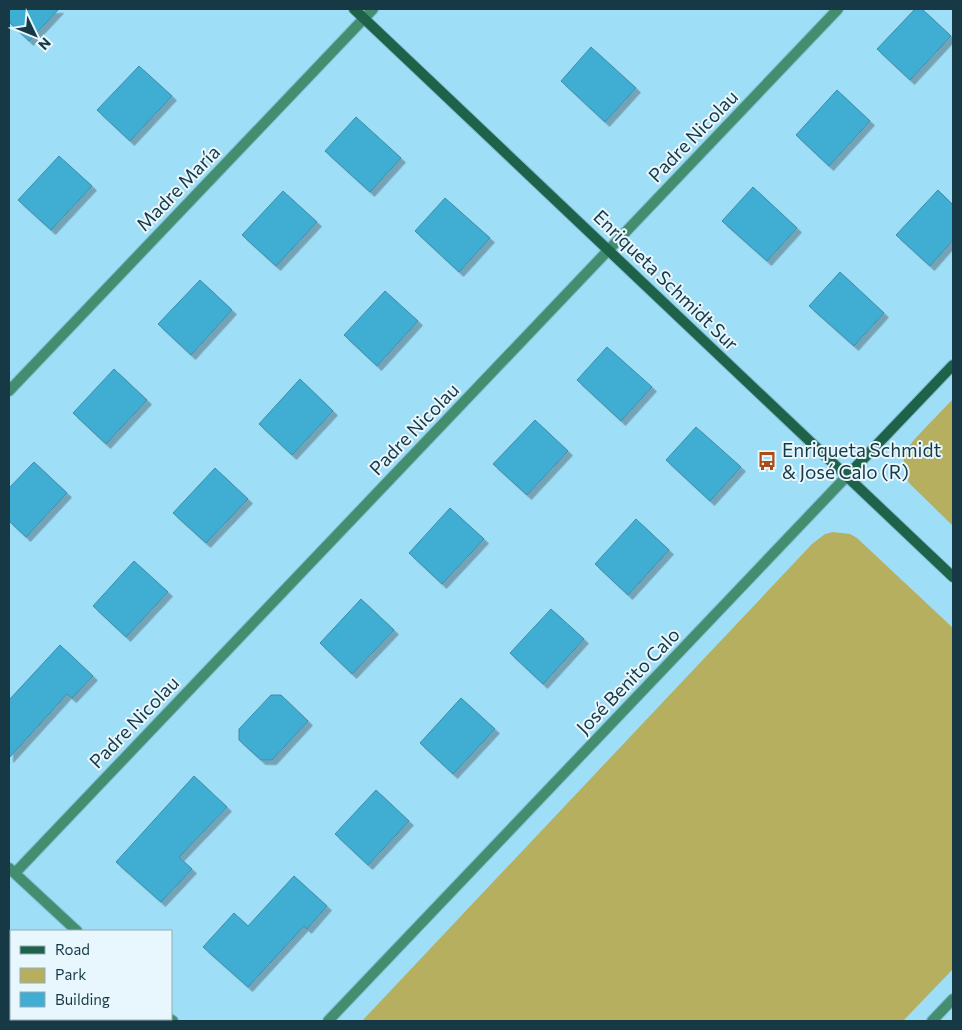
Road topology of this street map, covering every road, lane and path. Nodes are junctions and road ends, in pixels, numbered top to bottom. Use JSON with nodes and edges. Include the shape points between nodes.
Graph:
{"nodes":[{"id":1,"x":354,"y":9,"type":"edge"},
{"id":2,"x":373,"y":9,"type":"edge"},
{"id":3,"x":838,"y":9,"type":"edge"},
{"id":4,"x":364,"y":18,"type":"junction"},
{"id":5,"x":608,"y":250,"type":"junction"},
{"id":6,"x":953,"y":365,"type":"edge"},
{"id":7,"x":9,"y":391,"type":"edge"},
{"id":8,"x":847,"y":476,"type":"junction"},
{"id":9,"x":953,"y":577,"type":"edge"},
{"id":10,"x":12,"y":870,"type":"edge"},
{"id":11,"x":76,"y":930,"type":"edge"},
{"id":12,"x":953,"y":999,"type":"edge"},
{"id":13,"x":328,"y":1021,"type":"edge"},
{"id":14,"x":932,"y":1021,"type":"edge"}],
"edges":[{"from":1,"to":4,"type":"street","name":"Enriqueta Schmidt Sur"},
{"from":2,"to":4,"type":"street","name":"Madre María"},
{"from":3,"to":5,"type":"street","name":"Padre Nicolau"},
{"from":4,"to":5,"type":"street","name":"Enriqueta Schmidt Sur"},
{"from":4,"to":7,"type":"street","name":"Madre María"},
{"from":5,"to":8,"type":"street","name":"Enriqueta Schmidt Sur"},
{"from":5,"to":10,"type":"street","name":"Padre Nicolau"},
{"from":6,"to":8,"type":"street","name":"José Benito Calo"},
{"from":8,"to":9,"type":"street","name":"Enriqueta Schmidt Sur"},
{"from":8,"to":13,"type":"street","name":"José Benito Calo"},
{"from":10,"to":11,"type":"street"},
{"from":12,"to":14,"type":"street"}]}
